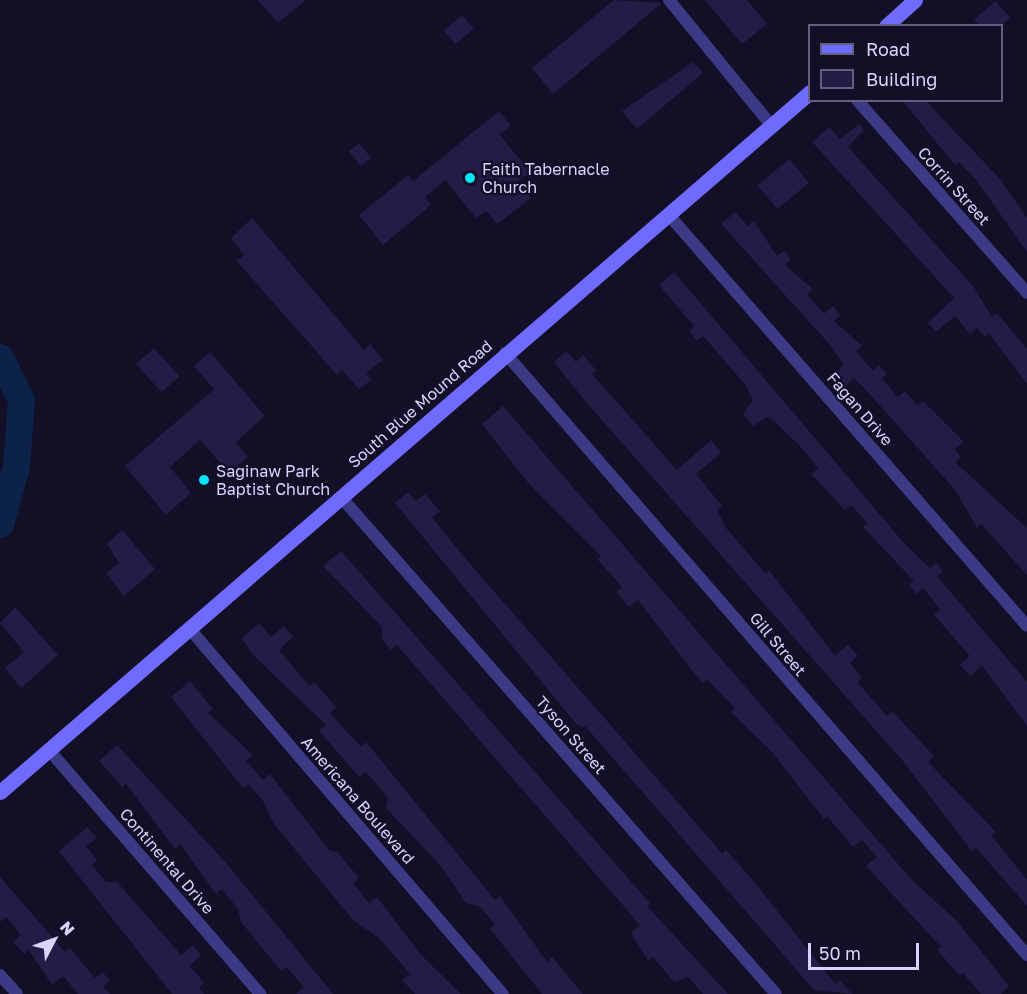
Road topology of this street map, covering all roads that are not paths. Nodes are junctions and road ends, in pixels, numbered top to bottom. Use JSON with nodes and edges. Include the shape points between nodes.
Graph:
{"nodes":[{"id":1,"x":669,"y":0,"type":"edge"},
{"id":2,"x":915,"y":0,"type":"edge"},
{"id":3,"x":888,"y":24,"type":"edge"},
{"id":4,"x":808,"y":94,"type":"edge"},
{"id":5,"x":859,"y":102,"type":"edge"},
{"id":6,"x":771,"y":125,"type":"junction"},
{"id":7,"x":668,"y":214,"type":"junction"},
{"id":8,"x":1027,"y":293,"type":"edge"},
{"id":9,"x":505,"y":353,"type":"junction"},
{"id":10,"x":341,"y":497,"type":"junction"},
{"id":11,"x":1027,"y":626,"type":"edge"},
{"id":12,"x":189,"y":628,"type":"junction"},
{"id":13,"x":49,"y":750,"type":"junction"},
{"id":14,"x":0,"y":792,"type":"edge"},
{"id":15,"x":1027,"y":955,"type":"edge"},
{"id":16,"x":0,"y":975,"type":"edge"},
{"id":17,"x":17,"y":994,"type":"edge"},
{"id":18,"x":260,"y":994,"type":"edge"},
{"id":19,"x":503,"y":994,"type":"edge"},
{"id":20,"x":776,"y":994,"type":"edge"}],
"edges":[{"from":1,"to":6,"type":"street"},
{"from":2,"to":3,"type":"main road"},
{"from":4,"to":6,"type":"main road","name":"South Blue Mound Road"},
{"from":5,"to":8,"type":"street","name":"Corrin Street"},
{"from":6,"to":7,"type":"main road","name":"South Blue Mound Road"},
{"from":7,"to":9,"type":"main road","name":"South Blue Mound Road"},
{"from":7,"to":11,"type":"street","name":"Fagan Drive"},
{"from":9,"to":10,"type":"main road","name":"South Blue Mound Road"},
{"from":9,"to":15,"type":"street","name":"Gill Street"},
{"from":10,"to":12,"type":"main road","name":"South Blue Mound Road"},
{"from":10,"to":20,"type":"street","name":"Tyson Street"},
{"from":12,"to":13,"type":"main road","name":"South Blue Mound Road"},
{"from":12,"to":19,"type":"street","name":"Americana Boulevard"},
{"from":13,"to":14,"type":"main road","name":"South Blue Mound Road"},
{"from":13,"to":18,"type":"street","name":"Continental Drive"},
{"from":16,"to":17,"type":"street"}]}
